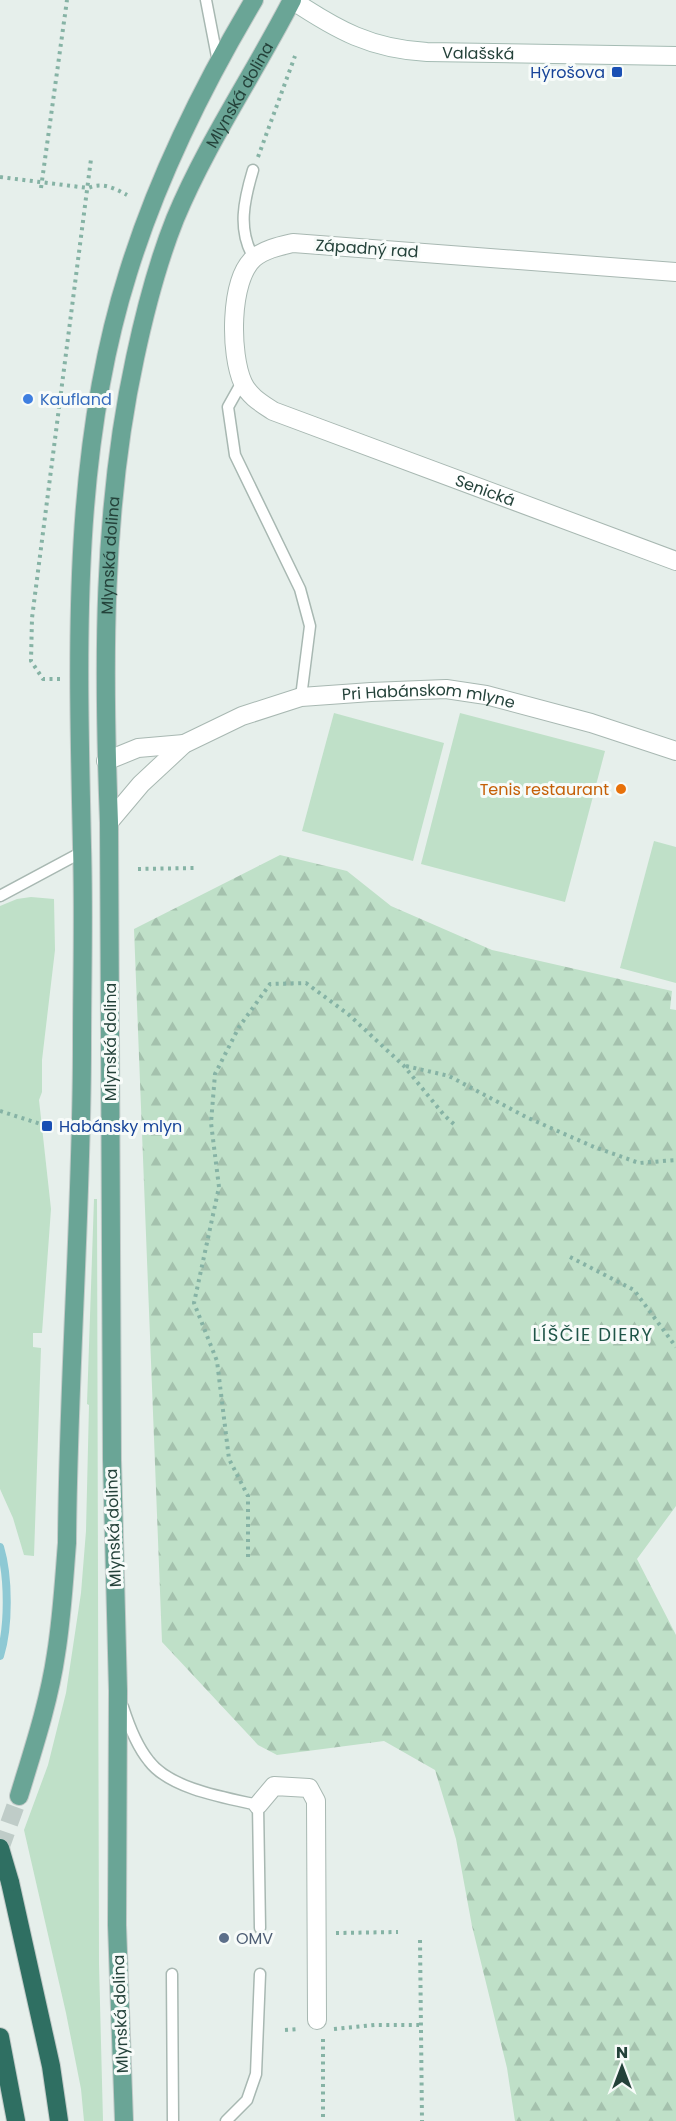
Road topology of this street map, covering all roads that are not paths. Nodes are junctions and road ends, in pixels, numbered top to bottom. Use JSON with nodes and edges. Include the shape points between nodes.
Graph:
{"nodes":[{"id":1,"x":206,"y":0,"type":"edge"},
{"id":2,"x":254,"y":0,"type":"edge"},
{"id":3,"x":292,"y":0,"type":"edge"},
{"id":4,"x":676,"y":56,"type":"edge"},
{"id":5,"x":218,"y":64,"type":"junction"},
{"id":6,"x":253,"y":170,"type":"road end"},
{"id":7,"x":254,"y":258,"type":"junction"},
{"id":8,"x":676,"y":272,"type":"edge"},
{"id":9,"x":242,"y":382,"type":"junction"},
{"id":10,"x":676,"y":561,"type":"edge"},
{"id":11,"x":300,"y":697,"type":"junction"},
{"id":12,"x":184,"y":744,"type":"junction"},
{"id":13,"x":676,"y":751,"type":"edge"},
{"id":14,"x":106,"y":761,"type":"junction"},
{"id":15,"x":80,"y":781,"type":"junction"},
{"id":16,"x":109,"y":822,"type":"junction"},
{"id":17,"x":82,"y":852,"type":"junction"},
{"id":18,"x":0,"y":896,"type":"edge"},
{"id":19,"x":118,"y":1691,"type":"junction"},
{"id":20,"x":19,"y":1797,"type":"tunnel mouth"},
{"id":21,"x":258,"y":1805,"type":"junction"},
{"id":22,"x":0,"y":1848,"type":"edge"},
{"id":23,"x":260,"y":1928,"type":"dead end"},
{"id":24,"x":172,"y":1974,"type":"dead end"},
{"id":25,"x":260,"y":1974,"type":"dead end"},
{"id":26,"x":318,"y":2027,"type":"road end"},
{"id":27,"x":0,"y":2037,"type":"edge"},
{"id":28,"x":16,"y":2121,"type":"edge"},
{"id":29,"x":59,"y":2121,"type":"edge"},
{"id":30,"x":124,"y":2121,"type":"edge"},
{"id":31,"x":173,"y":2121,"type":"edge"},
{"id":32,"x":226,"y":2121,"type":"edge"}],
"edges":[{"from":1,"to":5,"type":"lane"},
{"from":2,"to":5,"type":"main road","name":"Mlynská dolina"},
{"from":3,"to":4,"type":"street","name":"Valašská","via":[[342,31],[397,50]]},
{"from":3,"to":14,"type":"main road","name":"Mlynská dolina","via":[[188,189],[146,305],[121,430],[110,525]]},
{"from":5,"to":15,"type":"main road","name":"Mlynská dolina","via":[[147,216],[118,307],[99,392],[84,531]]},
{"from":6,"to":7,"type":"lane","via":[[246,193],[244,236]]},
{"from":7,"to":8,"type":"street","name":"Západný rad","via":[[271,248],[293,243]]},
{"from":7,"to":9,"type":"street","via":[[235,298],[234,334]]},
{"from":9,"to":10,"type":"street","name":"Senická","via":[[259,402],[293,420]]},
{"from":9,"to":11,"type":"lane","via":[[228,407],[235,455],[300,589],[310,626]]},
{"from":11,"to":12,"type":"street","name":"Pri Habánskom mlyne","via":[[242,716]]},
{"from":11,"to":13,"type":"street","name":"Pri Habánskom mlyne","via":[[446,689],[486,695],[591,723]]},
{"from":12,"to":14,"type":"street","name":"Pri Habánskom mlyne","via":[[138,748]]},
{"from":12,"to":16,"type":"street","name":"Pri Habánskom mlyne","via":[[141,784]]},
{"from":14,"to":15,"type":"main road"},
{"from":14,"to":16,"type":"main road","name":"Mlynská dolina"},
{"from":15,"to":17,"type":"main road","name":"Mlynská dolina"},
{"from":16,"to":17,"type":"main road"},
{"from":16,"to":19,"type":"main road","name":"Mlynská dolina","via":[[112,1449]]},
{"from":17,"to":18,"type":"lane"},
{"from":17,"to":20,"type":"main road","name":"Mlynská dolina","via":[[82,1123],[63,1602],[56,1656]]},
{"from":19,"to":21,"type":"lane","via":[[129,1728],[149,1762],[169,1778],[206,1793]]},
{"from":19,"to":30,"type":"main road","name":"Mlynská dolina","via":[[117,1925]]},
{"from":21,"to":23,"type":"lane"},
{"from":21,"to":26,"type":"street","via":[[274,1786],[309,1788],[316,1801]]},
{"from":22,"to":29,"type":"highway","bridge":true,"via":[[51,2066]]},
{"from":24,"to":31,"type":"lane"},
{"from":25,"to":32,"type":"lane","via":[[256,2074],[247,2100]]},
{"from":27,"to":28,"type":"highway"}]}
